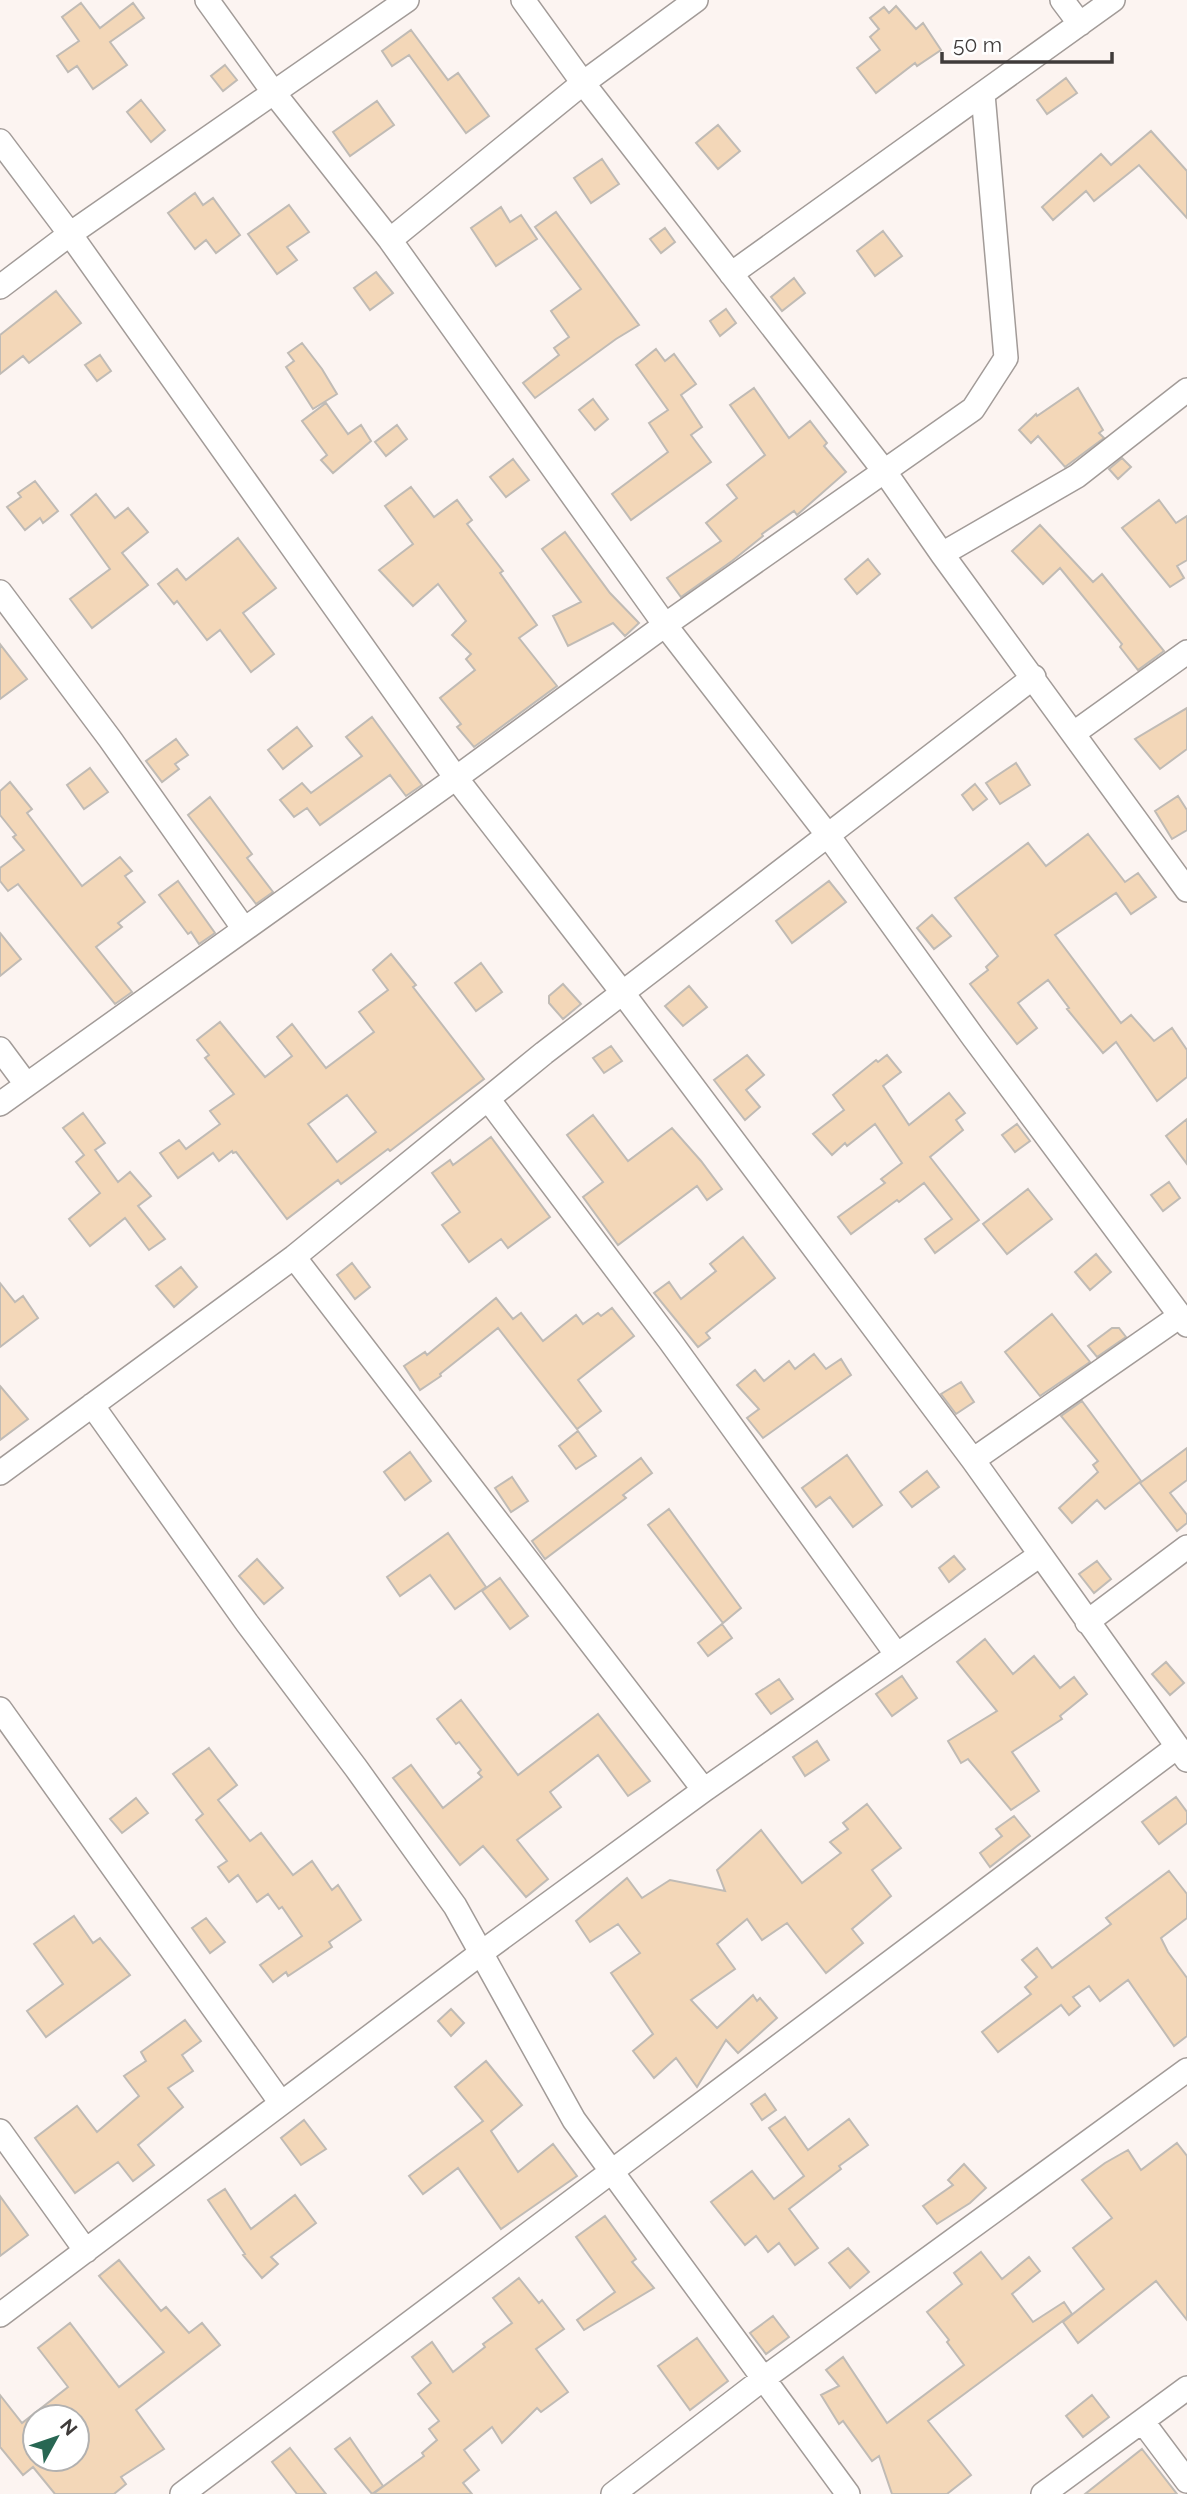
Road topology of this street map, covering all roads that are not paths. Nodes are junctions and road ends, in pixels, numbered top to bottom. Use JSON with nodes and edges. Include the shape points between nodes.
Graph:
{"nodes":[{"id":1,"x":207,"y":0,"type":"edge"},
{"id":2,"x":407,"y":0,"type":"edge"},
{"id":3,"x":523,"y":0,"type":"edge"},
{"id":4,"x":696,"y":0,"type":"edge"},
{"id":5,"x":1062,"y":0,"type":"edge"},
{"id":6,"x":1113,"y":0,"type":"edge"},
{"id":7,"x":1080,"y":24,"type":"junction"},
{"id":8,"x":583,"y":83,"type":"junction"},
{"id":9,"x":274,"y":93,"type":"junction"},
{"id":10,"x":983,"y":93,"type":"junction"},
{"id":11,"x":0,"y":141,"type":"edge"},
{"id":12,"x":70,"y":234,"type":"junction"},
{"id":13,"x":390,"y":240,"type":"junction"},
{"id":14,"x":731,"y":274,"type":"junction"},
{"id":15,"x":0,"y":287,"type":"edge"},
{"id":16,"x":1187,"y":390,"type":"edge"},
{"id":17,"x":885,"y":472,"type":"junction"},
{"id":18,"x":942,"y":554,"type":"junction"},
{"id":19,"x":0,"y":592,"type":"edge"},
{"id":20,"x":665,"y":625,"type":"junction"},
{"id":21,"x":1187,"y":652,"type":"edge"},
{"id":22,"x":1034,"y":677,"type":"junction"},
{"id":23,"x":1074,"y":733,"type":"junction"},
{"id":24,"x":456,"y":778,"type":"junction"},
{"id":25,"x":827,"y":834,"type":"junction"},
{"id":26,"x":1187,"y":890,"type":"edge"},
{"id":27,"x":244,"y":929,"type":"junction"},
{"id":28,"x":622,"y":992,"type":"junction"},
{"id":29,"x":0,"y":1049,"type":"edge"},
{"id":30,"x":26,"y":1084,"type":"junction"},
{"id":31,"x":488,"y":1099,"type":"junction"},
{"id":32,"x":0,"y":1104,"type":"edge"},
{"id":33,"x":295,"y":1257,"type":"junction"},
{"id":34,"x":1184,"y":1321,"type":"edge"},
{"id":35,"x":92,"y":1405,"type":"junction"},
{"id":36,"x":973,"y":1460,"type":"junction"},
{"id":37,"x":0,"y":1473,"type":"edge"},
{"id":38,"x":1187,"y":1547,"type":"edge"},
{"id":39,"x":1040,"y":1555,"type":"junction"},
{"id":40,"x":1087,"y":1622,"type":"junction"},
{"id":41,"x":897,"y":1655,"type":"junction"},
{"id":42,"x":0,"y":1709,"type":"edge"},
{"id":43,"x":1182,"y":1753,"type":"edge"},
{"id":44,"x":704,"y":1790,"type":"junction"},
{"id":45,"x":481,"y":1953,"type":"junction"},
{"id":46,"x":1187,"y":2070,"type":"edge"},
{"id":47,"x":281,"y":2103,"type":"junction"},
{"id":48,"x":0,"y":2131,"type":"edge"},
{"id":49,"x":612,"y":2174,"type":"junction"},
{"id":50,"x":86,"y":2251,"type":"junction"},
{"id":51,"x":0,"y":2315,"type":"edge"},
{"id":52,"x":763,"y":2379,"type":"junction"},
{"id":53,"x":1187,"y":2388,"type":"edge"},
{"id":54,"x":1143,"y":2422,"type":"junction"},
{"id":55,"x":1187,"y":2481,"type":"edge"},
{"id":56,"x":182,"y":2494,"type":"edge"},
{"id":57,"x":613,"y":2494,"type":"edge"},
{"id":58,"x":848,"y":2494,"type":"edge"},
{"id":59,"x":1043,"y":2494,"type":"edge"}],
"edges":[{"from":1,"to":9,"type":"street"},
{"from":2,"to":9,"type":"street"},
{"from":3,"to":8,"type":"street"},
{"from":4,"to":8,"type":"street"},
{"from":5,"to":7,"type":"street"},
{"from":6,"to":7,"type":"street"},
{"from":7,"to":10,"type":"street"},
{"from":8,"to":13,"type":"street"},
{"from":8,"to":14,"type":"street"},
{"from":9,"to":12,"type":"street"},
{"from":9,"to":13,"type":"street"},
{"from":10,"to":14,"type":"street"},
{"from":10,"to":17,"type":"street","via":[[1006,358],[973,409]]},
{"from":11,"to":12,"type":"street"},
{"from":12,"to":15,"type":"street"},
{"from":12,"to":24,"type":"street"},
{"from":13,"to":20,"type":"street"},
{"from":14,"to":17,"type":"street"},
{"from":16,"to":18,"type":"street","via":[[1077,476]]},
{"from":17,"to":18,"type":"street"},
{"from":17,"to":20,"type":"street"},
{"from":18,"to":22,"type":"street"},
{"from":19,"to":27,"type":"street"},
{"from":20,"to":24,"type":"street"},
{"from":20,"to":25,"type":"street"},
{"from":21,"to":23,"type":"street"},
{"from":22,"to":23,"type":"street"},
{"from":22,"to":25,"type":"street"},
{"from":23,"to":26,"type":"street"},
{"from":24,"to":27,"type":"street"},
{"from":24,"to":28,"type":"street"},
{"from":25,"to":28,"type":"street"},
{"from":25,"to":34,"type":"street"},
{"from":27,"to":30,"type":"street"},
{"from":28,"to":31,"type":"street"},
{"from":28,"to":36,"type":"street"},
{"from":29,"to":30,"type":"street"},
{"from":30,"to":32,"type":"street"},
{"from":31,"to":33,"type":"street"},
{"from":31,"to":41,"type":"street"},
{"from":33,"to":35,"type":"street"},
{"from":33,"to":44,"type":"street"},
{"from":34,"to":36,"type":"street"},
{"from":35,"to":37,"type":"street"},
{"from":35,"to":45,"type":"street","via":[[454,1906]]},
{"from":36,"to":39,"type":"street"},
{"from":38,"to":40,"type":"street"},
{"from":39,"to":40,"type":"street"},
{"from":39,"to":41,"type":"street"},
{"from":40,"to":43,"type":"street"},
{"from":41,"to":44,"type":"street"},
{"from":42,"to":47,"type":"street"},
{"from":43,"to":49,"type":"street"},
{"from":44,"to":45,"type":"street"},
{"from":45,"to":47,"type":"street"},
{"from":45,"to":49,"type":"street","via":[[574,2120]]},
{"from":46,"to":52,"type":"street"},
{"from":47,"to":50,"type":"street"},
{"from":48,"to":50,"type":"street"},
{"from":49,"to":52,"type":"street"},
{"from":49,"to":56,"type":"street"},
{"from":50,"to":51,"type":"street"},
{"from":52,"to":57,"type":"street"},
{"from":52,"to":58,"type":"street"},
{"from":53,"to":54,"type":"street"},
{"from":54,"to":55,"type":"street"},
{"from":54,"to":59,"type":"street"}]}
